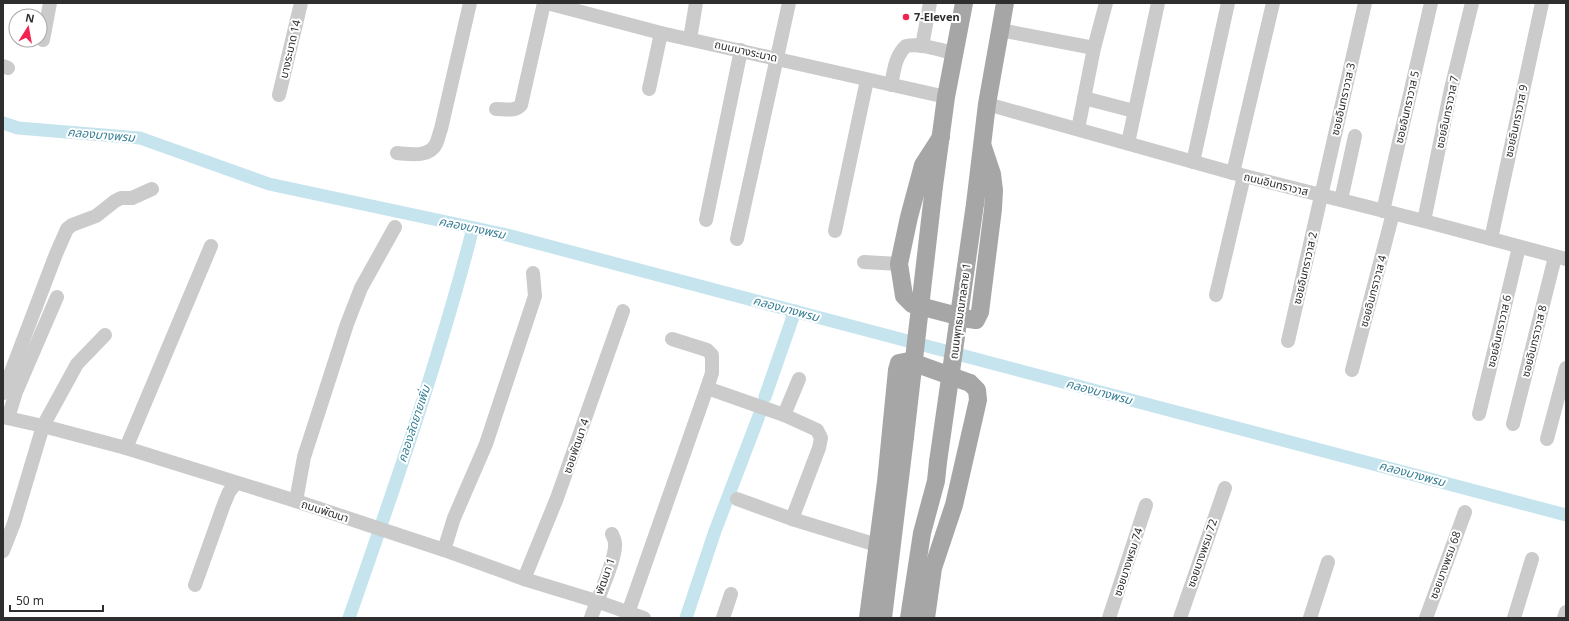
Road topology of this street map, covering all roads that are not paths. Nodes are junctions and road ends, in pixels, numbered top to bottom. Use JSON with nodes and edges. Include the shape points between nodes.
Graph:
{"nodes":[{"id":1,"x":50,"y":3,"type":"edge"},
{"id":2,"x":301,"y":3,"type":"edge"},
{"id":3,"x":470,"y":3,"type":"edge"},
{"id":4,"x":545,"y":3,"type":"edge"},
{"id":5,"x":696,"y":3,"type":"edge"},
{"id":6,"x":789,"y":3,"type":"edge"},
{"id":7,"x":930,"y":3,"type":"edge"},
{"id":8,"x":964,"y":3,"type":"edge"},
{"id":9,"x":1005,"y":3,"type":"edge"},
{"id":10,"x":1106,"y":3,"type":"edge"},
{"id":11,"x":1158,"y":3,"type":"edge"},
{"id":12,"x":1228,"y":3,"type":"edge"},
{"id":13,"x":1273,"y":3,"type":"edge"},
{"id":14,"x":1365,"y":3,"type":"edge"},
{"id":15,"x":1432,"y":3,"type":"edge"},
{"id":16,"x":1472,"y":3,"type":"edge"},
{"id":17,"x":1542,"y":3,"type":"edge"},
{"id":18,"x":48,"y":14,"type":"edge"},
{"id":19,"x":1000,"y":30,"type":"junction"},
{"id":20,"x":662,"y":33,"type":"junction"},
{"id":21,"x":690,"y":39,"type":"junction"},
{"id":22,"x":922,"y":46,"type":"junction"},
{"id":23,"x":1094,"y":48,"type":"junction"},
{"id":24,"x":741,"y":50,"type":"junction"},
{"id":25,"x":954,"y":53,"type":"junction"},
{"id":26,"x":777,"y":58,"type":"junction"},
{"id":27,"x":867,"y":80,"type":"junction"},
{"id":28,"x":891,"y":86,"type":"junction"},
{"id":29,"x":649,"y":89,"type":"dead end"},
{"id":30,"x":279,"y":95,"type":"dead end"},
{"id":31,"x":946,"y":97,"type":"junction"},
{"id":32,"x":1084,"y":98,"type":"junction"},
{"id":33,"x":987,"y":104,"type":"junction"},
{"id":34,"x":496,"y":109,"type":"dead end"},
{"id":35,"x":1134,"y":111,"type":"junction"},
{"id":36,"x":1078,"y":129,"type":"junction"},
{"id":37,"x":941,"y":136,"type":"junction"},
{"id":38,"x":1355,"y":136,"type":"dead end"},
{"id":39,"x":1128,"y":143,"type":"junction"},
{"id":40,"x":983,"y":147,"type":"junction"},
{"id":41,"x":397,"y":153,"type":"dead end"},
{"id":42,"x":1193,"y":162,"type":"junction"},
{"id":43,"x":1239,"y":174,"type":"junction"},
{"id":44,"x":152,"y":189,"type":"dead end"},
{"id":45,"x":1322,"y":195,"type":"junction"},
{"id":46,"x":1341,"y":200,"type":"junction"},
{"id":47,"x":1388,"y":212,"type":"junction"},
{"id":48,"x":706,"y":220,"type":"dead end"},
{"id":49,"x":1424,"y":221,"type":"junction"},
{"id":50,"x":395,"y":227,"type":"dead end"},
{"id":51,"x":835,"y":231,"type":"dead end"},
{"id":52,"x":737,"y":239,"type":"dead end"},
{"id":53,"x":1491,"y":239,"type":"junction"},
{"id":54,"x":211,"y":246,"type":"dead end"},
{"id":55,"x":1519,"y":247,"type":"junction"},
{"id":56,"x":1560,"y":258,"type":"edge"},
{"id":57,"x":864,"y":262,"type":"dead end"},
{"id":58,"x":899,"y":264,"type":"junction"},
{"id":59,"x":533,"y":273,"type":"dead end"},
{"id":60,"x":1216,"y":295,"type":"dead end"},
{"id":61,"x":57,"y":297,"type":"dead end"},
{"id":62,"x":623,"y":312,"type":"dead end"},
{"id":63,"x":106,"y":335,"type":"dead end"},
{"id":64,"x":672,"y":340,"type":"dead end"},
{"id":65,"x":1288,"y":341,"type":"dead end"},
{"id":66,"x":1566,"y":368,"type":"edge"},
{"id":67,"x":1352,"y":370,"type":"dead end"},
{"id":68,"x":799,"y":380,"type":"dead end"},
{"id":69,"x":707,"y":388,"type":"junction"},
{"id":70,"x":3,"y":393,"type":"edge"},
{"id":71,"x":1479,"y":414,"type":"dead end"},
{"id":72,"x":784,"y":415,"type":"junction"},
{"id":73,"x":6,"y":418,"type":"edge"},
{"id":74,"x":1513,"y":424,"type":"dead end"},
{"id":75,"x":44,"y":426,"type":"junction"},
{"id":76,"x":1546,"y":440,"type":"dead end"},
{"id":77,"x":126,"y":448,"type":"junction"},
{"id":78,"x":936,"y":481,"type":"junction"},
{"id":79,"x":236,"y":483,"type":"junction"},
{"id":80,"x":1225,"y":488,"type":"dead end"},
{"id":81,"x":737,"y":499,"type":"dead end"},
{"id":82,"x":296,"y":501,"type":"junction"},
{"id":83,"x":1146,"y":506,"type":"dead end"},
{"id":84,"x":1465,"y":512,"type":"dead end"},
{"id":85,"x":895,"y":513,"type":"junction"},
{"id":86,"x":792,"y":519,"type":"junction"},
{"id":87,"x":612,"y":534,"type":"dead end"},
{"id":88,"x":877,"y":545,"type":"junction"},
{"id":89,"x":444,"y":550,"type":"junction"},
{"id":90,"x":3,"y":551,"type":"edge"},
{"id":91,"x":1532,"y":559,"type":"dead end"},
{"id":92,"x":1328,"y":562,"type":"dead end"},
{"id":93,"x":874,"y":567,"type":"junction"},
{"id":94,"x":933,"y":568,"type":"junction"},
{"id":95,"x":524,"y":579,"type":"junction"},
{"id":96,"x":196,"y":585,"type":"dead end"},
{"id":97,"x":731,"y":594,"type":"dead end"},
{"id":98,"x":870,"y":599,"type":"junction"},
{"id":99,"x":596,"y":601,"type":"junction"},
{"id":100,"x":1566,"y":612,"type":"edge"},
{"id":101,"x":628,"y":613,"type":"junction"},
{"id":102,"x":591,"y":618,"type":"edge"},
{"id":103,"x":644,"y":618,"type":"edge"},
{"id":104,"x":723,"y":618,"type":"edge"},
{"id":105,"x":858,"y":618,"type":"edge"},
{"id":106,"x":868,"y":618,"type":"edge"},
{"id":107,"x":883,"y":618,"type":"edge"},
{"id":108,"x":909,"y":618,"type":"edge"},
{"id":109,"x":926,"y":618,"type":"edge"},
{"id":110,"x":1109,"y":618,"type":"edge"},
{"id":111,"x":1180,"y":618,"type":"edge"},
{"id":112,"x":1310,"y":618,"type":"edge"},
{"id":113,"x":1426,"y":618,"type":"edge"},
{"id":114,"x":1514,"y":618,"type":"edge"},
{"id":115,"x":1564,"y":618,"type":"edge"}],
"edges":[{"from":1,"to":18,"type":"street"},
{"from":2,"to":30,"type":"street","name":"บางระมาด 14"},
{"from":3,"to":41,"type":"street","via":[[435,146],[425,153]]},
{"from":4,"to":20,"type":"street","name":"ถนนบางระมาด"},
{"from":4,"to":34,"type":"street","via":[[521,104],[513,110]]},
{"from":5,"to":21,"type":"street"},
{"from":6,"to":26,"type":"street"},
{"from":7,"to":22,"type":"street"},
{"from":8,"to":25,"type":"main road"},
{"from":9,"to":19,"type":"main road","name":"ถนนพุทธมณฑลสาย 1"},
{"from":10,"to":23,"type":"street"},
{"from":11,"to":35,"type":"street"},
{"from":12,"to":42,"type":"street"},
{"from":13,"to":43,"type":"street"},
{"from":14,"to":45,"type":"street","name":"ซอยอินทราวาส 3"},
{"from":15,"to":47,"type":"street","name":"ซอยอินทราวาส 5"},
{"from":16,"to":49,"type":"street","name":"ซอยอินทราวาส 7","via":[[1451,89]]},
{"from":17,"to":53,"type":"street","name":"ซอยอินทราวาส 9"},
{"from":19,"to":23,"type":"street"},
{"from":19,"to":33,"type":"main road","name":"ถนนพุทธมณฑลสาย 1"},
{"from":20,"to":21,"type":"street","name":"ถนนบางระมาด"},
{"from":20,"to":29,"type":"street"},
{"from":21,"to":24,"type":"street","name":"ถนนบางระมาด"},
{"from":22,"to":25,"type":"street"},
{"from":22,"to":28,"type":"street","via":[[906,46],[899,53]]},
{"from":23,"to":32,"type":"street"},
{"from":24,"to":26,"type":"street","name":"ถนนบางระมาด"},
{"from":24,"to":48,"type":"street"},
{"from":25,"to":31,"type":"main road"},
{"from":26,"to":27,"type":"street","name":"ถนนบางระมาด"},
{"from":26,"to":52,"type":"street"},
{"from":27,"to":28,"type":"street","name":"ถนนบางระมาด"},
{"from":27,"to":51,"type":"street"},
{"from":28,"to":31,"type":"street","name":"ถนนบางระมาด"},
{"from":31,"to":37,"type":"main road"},
{"from":32,"to":35,"type":"street"},
{"from":32,"to":36,"type":"street"},
{"from":33,"to":36,"type":"street","name":"ถนนอินทราวาส"},
{"from":33,"to":40,"type":"main road","name":"ถนนพุทธมณฑลสาย 1"},
{"from":35,"to":39,"type":"street"},
{"from":36,"to":39,"type":"street","name":"ถนนอินทราวาส"},
{"from":37,"to":58,"type":"main road","via":[[923,165],[916,185]]},
{"from":37,"to":85,"type":"main road","bridge":true},
{"from":38,"to":46,"type":"street"},
{"from":39,"to":42,"type":"street","name":"ถนนอินทราวาส"},
{"from":40,"to":58,"type":"main road","via":[[992,174],[994,196],[980,312],[976,320],[912,304],[904,296]]},
{"from":40,"to":78,"type":"main road","name":"ถนนพุทธมณฑลสาย 1","bridge":true},
{"from":42,"to":43,"type":"street","name":"ถนนอินทราวาส"},
{"from":43,"to":45,"type":"street","name":"ถนนอินทราวาส"},
{"from":43,"to":60,"type":"street"},
{"from":44,"to":70,"type":"street","via":[[132,198],[114,201],[96,216],[67,229]]},
{"from":45,"to":46,"type":"street","name":"ถนนอินทราวาส"},
{"from":45,"to":65,"type":"street","name":"ซอยอินทราวาส 2"},
{"from":46,"to":47,"type":"street","name":"ถนนอินทราวาส"},
{"from":47,"to":49,"type":"street","name":"ถนนอินทราวาส"},
{"from":47,"to":67,"type":"street","name":"ซอยอินทราวาส 4"},
{"from":49,"to":53,"type":"street","name":"ถนนอินทราวาส"},
{"from":50,"to":82,"type":"street","via":[[361,288],[347,324],[304,457]]},
{"from":53,"to":55,"type":"street","name":"ถนนอินทราวาส"},
{"from":54,"to":77,"type":"street"},
{"from":55,"to":56,"type":"street","name":"ถนนอินทราวาส"},
{"from":55,"to":71,"type":"street","name":"ซอยอินทราวาส 6"},
{"from":56,"to":74,"type":"street","name":"ซอยอินทราวาส 8"},
{"from":57,"to":58,"type":"street"},
{"from":59,"to":89,"type":"street","via":[[535,296],[486,444],[454,518]]},
{"from":61,"to":73,"type":"street"},
{"from":62,"to":95,"type":"street","name":"ซอยพัฒนา 4","via":[[557,498]]},
{"from":63,"to":75,"type":"street","via":[[77,364]]},
{"from":64,"to":69,"type":"street","via":[[707,350],[712,356],[712,373]]},
{"from":66,"to":76,"type":"street"},
{"from":68,"to":72,"type":"street"},
{"from":69,"to":72,"type":"street"},
{"from":69,"to":101,"type":"street"},
{"from":72,"to":86,"type":"street","via":[[817,430],[821,438]]},
{"from":73,"to":75,"type":"street","name":"ถนนพัฒนา"},
{"from":75,"to":77,"type":"street","name":"ถนนพัฒนา"},
{"from":75,"to":90,"type":"street"},
{"from":77,"to":79,"type":"street","name":"ถนนพัฒนา"},
{"from":78,"to":94,"type":"main road"},
{"from":78,"to":108,"type":"main road","name":"ถนนพุทธมณฑลสาย 1","via":[[922,533]]},
{"from":79,"to":82,"type":"street","name":"ถนนพัฒนา"},
{"from":79,"to":96,"type":"street","via":[[224,504]]},
{"from":80,"to":111,"type":"street","name":"ซอยบางพรม 72"},
{"from":81,"to":86,"type":"street"},
{"from":82,"to":89,"type":"street","name":"ถนนพัฒนา"},
{"from":83,"to":110,"type":"street","name":"ซอยบางพรม 74"},
{"from":84,"to":113,"type":"street","name":"ซอยบางพรม 68"},
{"from":85,"to":93,"type":"main road"},
{"from":85,"to":107,"type":"main road"},
{"from":86,"to":88,"type":"street"},
{"from":87,"to":99,"type":"street","name":"พัฒนา 1","via":[[615,544],[612,562]]},
{"from":88,"to":93,"type":"main road"},
{"from":88,"to":94,"type":"main road","via":[[897,370],[899,363],[910,361],[970,384],[977,390],[978,400],[954,506]]},
{"from":89,"to":95,"type":"street","name":"ถนนพัฒนา"},
{"from":91,"to":114,"type":"street"},
{"from":92,"to":112,"type":"street"},
{"from":93,"to":98,"type":"main road"},
{"from":94,"to":109,"type":"main road"},
{"from":95,"to":99,"type":"street","name":"ถนนพัฒนา"},
{"from":97,"to":104,"type":"street"},
{"from":98,"to":105,"type":"main road"},
{"from":98,"to":106,"type":"main road"},
{"from":99,"to":101,"type":"street","name":"ถนนพัฒนา"},
{"from":99,"to":102,"type":"street","name":"พัฒนา 1"},
{"from":100,"to":115,"type":"street"},
{"from":101,"to":103,"type":"street","name":"ถนนพัฒนา"}]}
